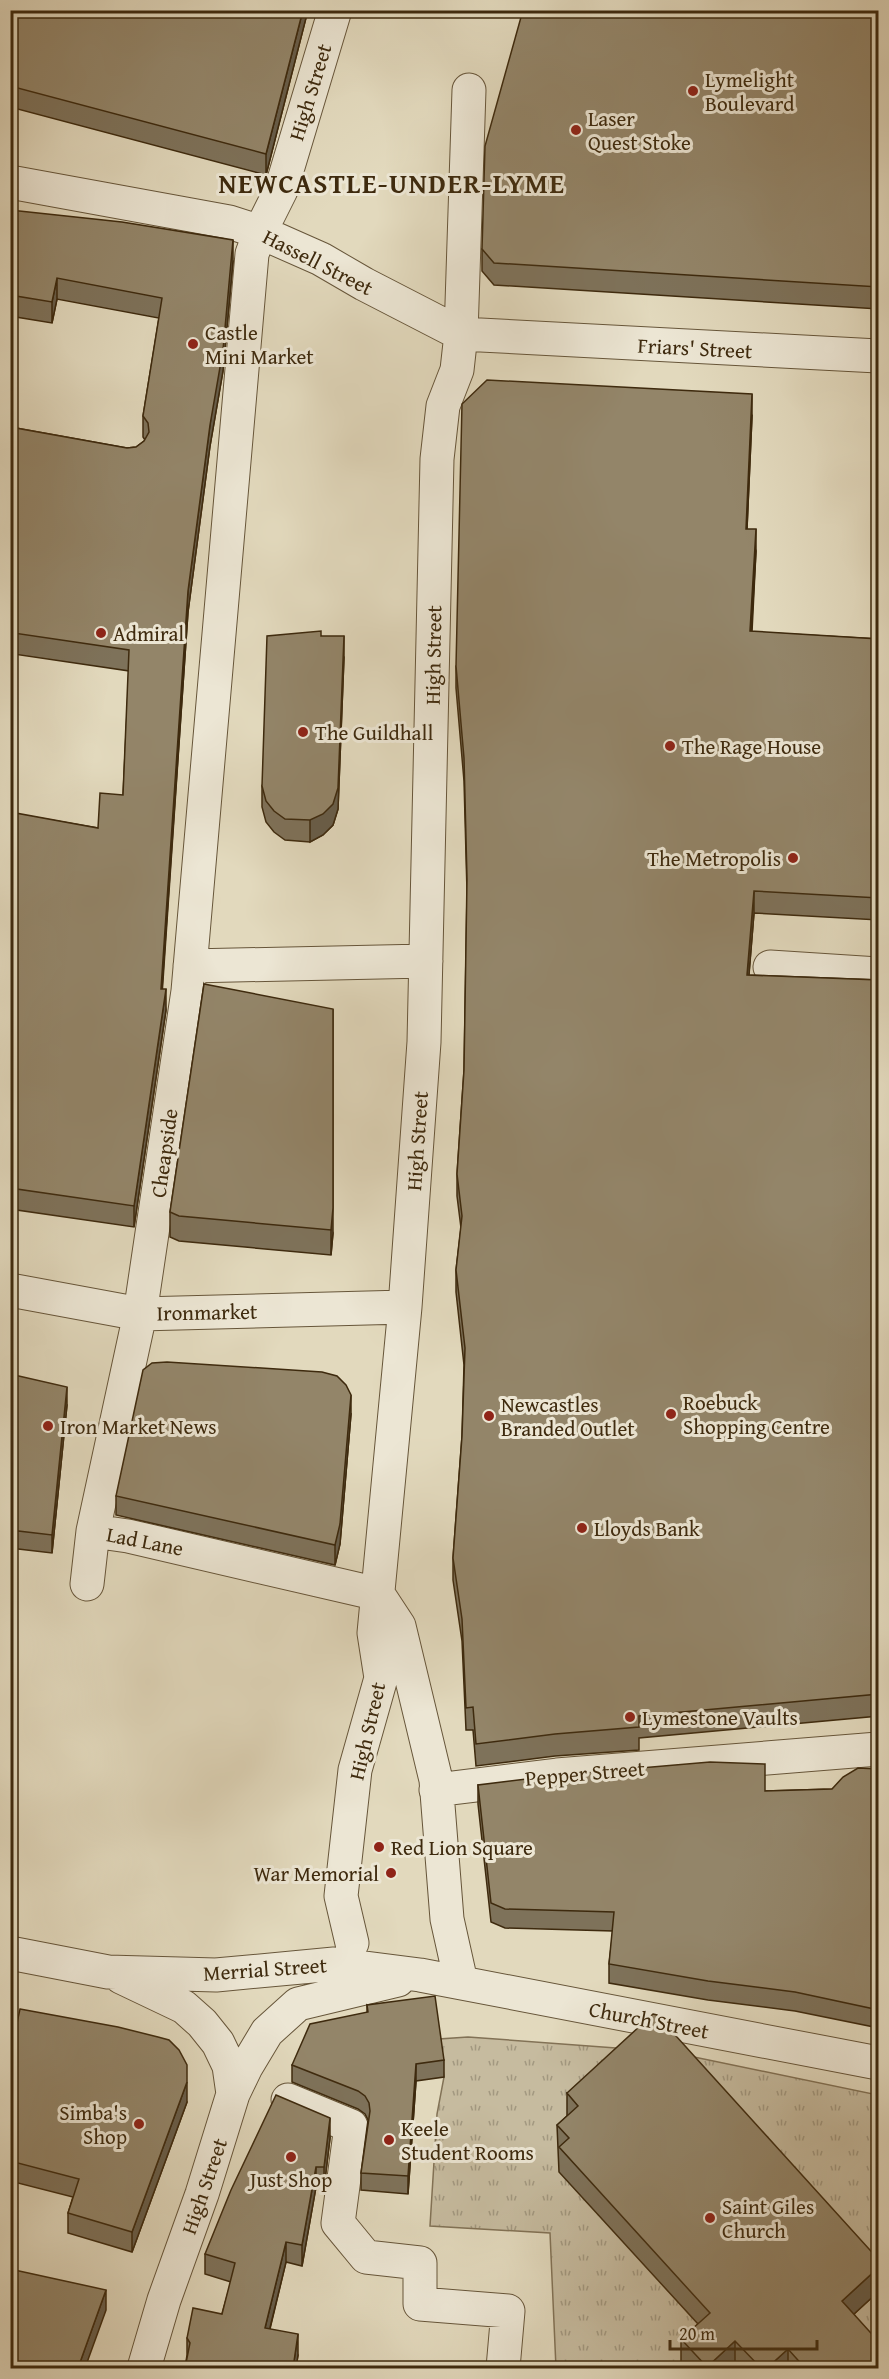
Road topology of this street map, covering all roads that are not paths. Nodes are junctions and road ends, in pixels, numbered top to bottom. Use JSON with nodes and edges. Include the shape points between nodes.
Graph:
{"nodes":[{"id":1,"x":335,"y":10,"type":"edge"},
{"id":2,"x":469,"y":90,"type":"dead end"},
{"id":3,"x":10,"y":182,"type":"edge"},
{"id":4,"x":260,"y":232,"type":"junction"},
{"id":5,"x":461,"y":334,"type":"junction"},
{"id":6,"x":512,"y":338,"type":"joint"},
{"id":7,"x":879,"y":356,"type":"edge"},
{"id":8,"x":426,"y":962,"type":"junction"},
{"id":9,"x":770,"y":967,"type":"dead end"},
{"id":10,"x":879,"y":974,"type":"edge"},
{"id":11,"x":189,"y":979,"type":"junction"},
{"id":12,"x":10,"y":1290,"type":"edge"},
{"id":13,"x":405,"y":1307,"type":"junction"},
{"id":14,"x":140,"y":1314,"type":"junction"},
{"id":15,"x":93,"y":1531,"type":"junction"},
{"id":16,"x":87,"y":1584,"type":"dead end"},
{"id":17,"x":378,"y":1593,"type":"junction"},
{"id":18,"x":879,"y":1749,"type":"edge"},
{"id":19,"x":436,"y":1790,"type":"junction"},
{"id":20,"x":352,"y":1943,"type":"dead end"},
{"id":21,"x":10,"y":1953,"type":"edge"},
{"id":22,"x":108,"y":1972,"type":"junction"},
{"id":23,"x":420,"y":1975,"type":"junction"},
{"id":24,"x":461,"y":1982,"type":"junction"},
{"id":25,"x":879,"y":2063,"type":"edge"},
{"id":26,"x":233,"y":2094,"type":"junction"},
{"id":27,"x":286,"y":2100,"type":"edge"},
{"id":28,"x":144,"y":2368,"type":"edge"},
{"id":29,"x":503,"y":2368,"type":"edge"}],
"edges":[{"from":1,"to":4,"type":"street","name":"High Street","via":[[280,190]]},
{"from":2,"to":5,"type":"street","name":"High Street"},
{"from":3,"to":4,"type":"street","name":"Hassell Street","via":[[229,222]]},
{"from":4,"to":5,"type":"street","name":"Hassell Street","via":[[321,259]]},
{"from":4,"to":11,"type":"street","name":"High Street","via":[[252,254]]},
{"from":5,"to":6,"type":"street","name":"Hassell Street"},
{"from":5,"to":8,"type":"street","name":"High Street","via":[[457,370],[443,406],[437,459]]},
{"from":6,"to":7,"type":"street","name":"Friars' Street"},
{"from":8,"to":11,"type":"street"},
{"from":8,"to":13,"type":"street","name":"High Street"},
{"from":9,"to":10,"type":"street"},
{"from":11,"to":14,"type":"street","name":"Cheapside"},
{"from":12,"to":14,"type":"street","name":"Ironmarket"},
{"from":13,"to":14,"type":"street","name":"Ironmarket"},
{"from":13,"to":17,"type":"street","name":"High Street"},
{"from":14,"to":15,"type":"street","name":"Lad Lane"},
{"from":15,"to":16,"type":"street"},
{"from":15,"to":17,"type":"street","name":"Lad Lane"},
{"from":17,"to":19,"type":"street","via":[[399,1626]]},
{"from":17,"to":20,"type":"street","name":"High Street","via":[[374,1633],[381,1678],[355,1770],[340,1896]]},
{"from":18,"to":19,"type":"street","name":"Pepper Street","via":[[557,1774]]},
{"from":19,"to":24,"type":"street","via":[[447,1919]]},
{"from":21,"to":22,"type":"street","name":"Merrial Street"},
{"from":22,"to":23,"type":"street","name":"Merrial Street","via":[[216,1975],[334,1964]]},
{"from":22,"to":26,"type":"street","name":"Merrial Street","via":[[184,2007],[202,2023],[229,2066]]},
{"from":23,"to":24,"type":"street","name":"Church Street"},
{"from":23,"to":26,"type":"street","name":"High Street","via":[[298,2004],[267,2032]]},
{"from":24,"to":25,"type":"street","name":"Church Street"},
{"from":26,"to":28,"type":"street","name":"High Street"},
{"from":27,"to":29,"type":"street","via":[[351,2126],[338,2223],[366,2257],[420,2263],[420,2304],[508,2311]]}]}
